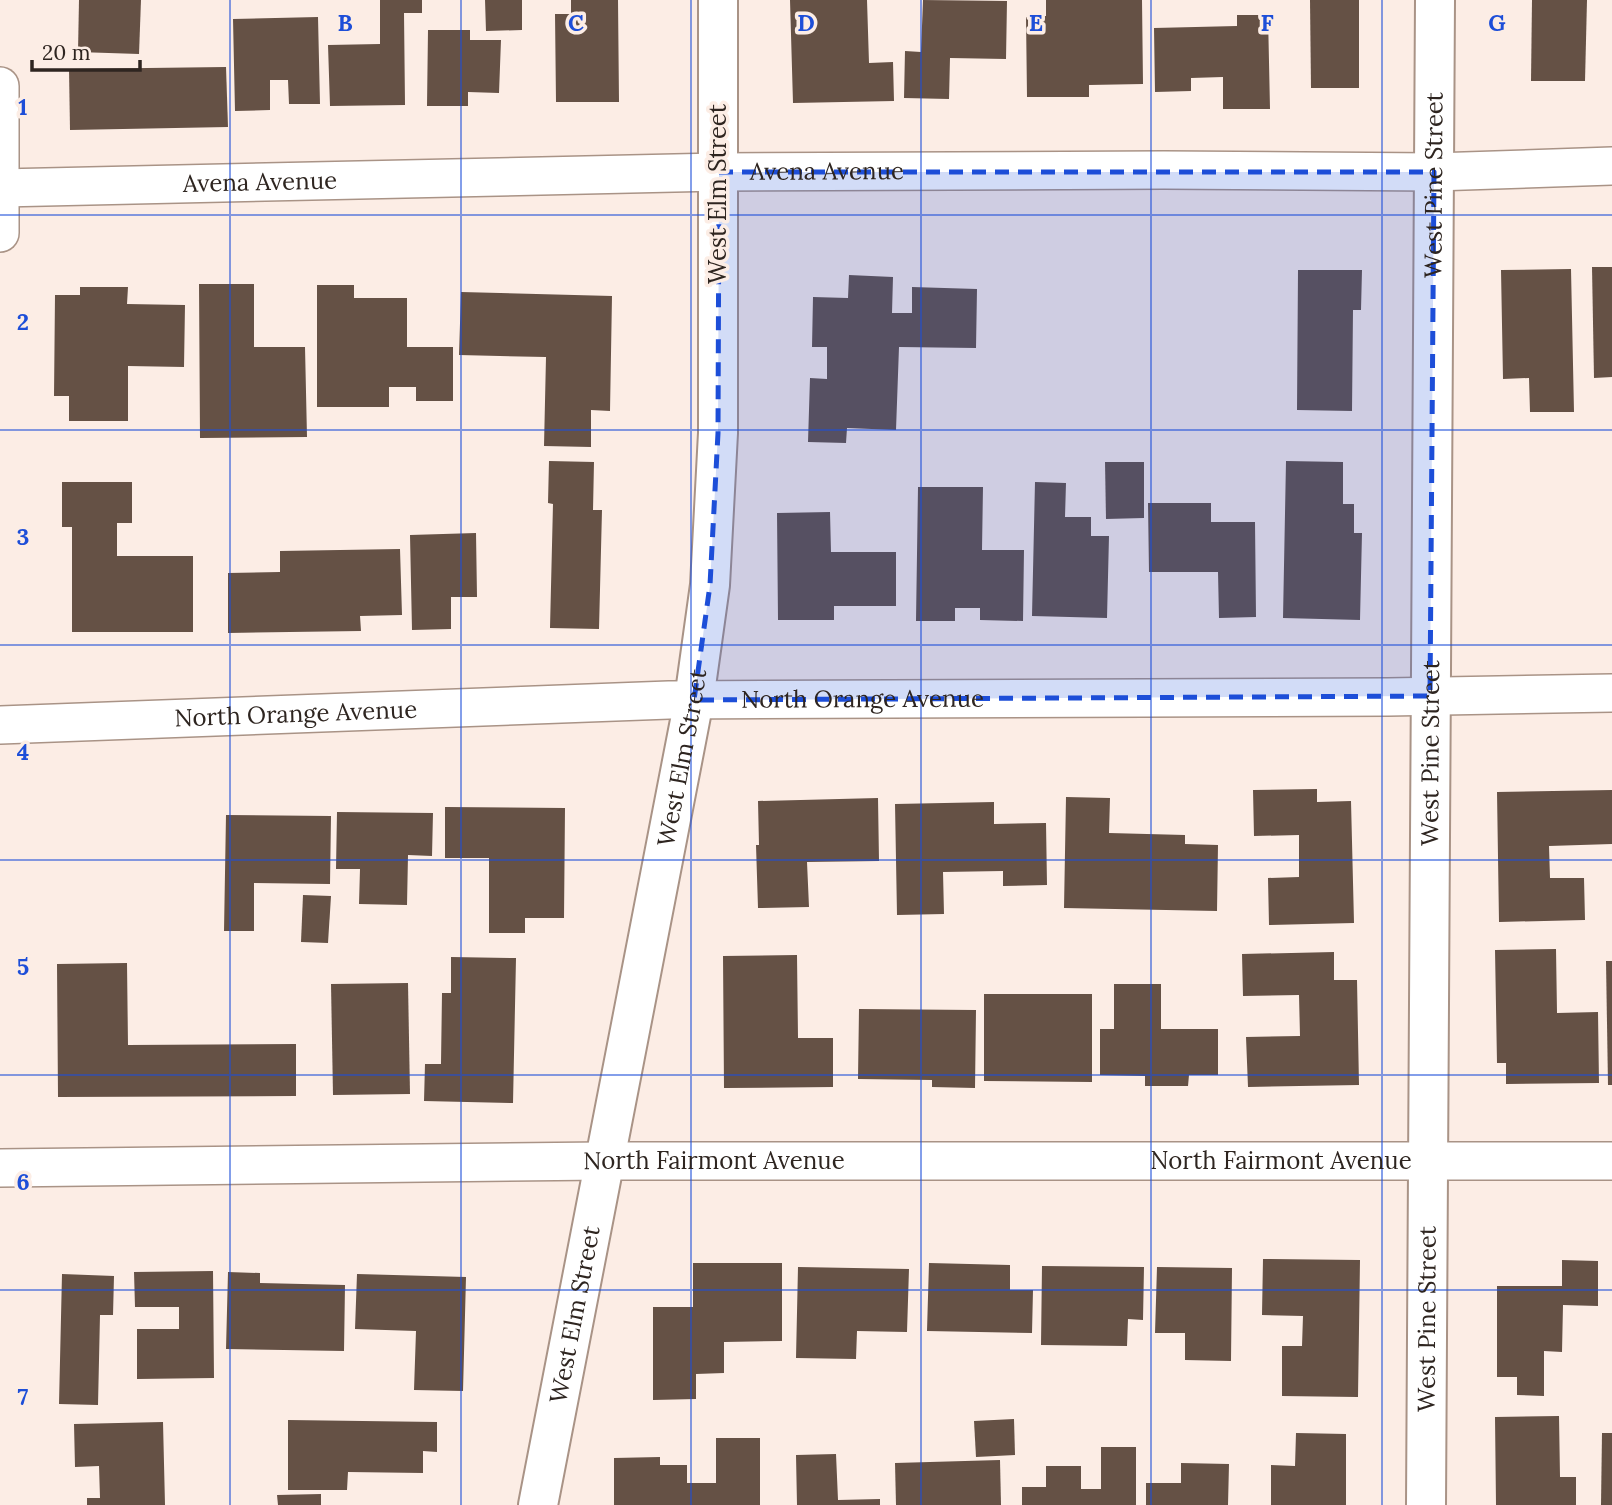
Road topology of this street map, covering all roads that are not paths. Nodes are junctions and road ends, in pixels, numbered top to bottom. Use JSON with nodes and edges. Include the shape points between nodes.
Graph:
{"nodes":[{"id":1,"x":718,"y":0,"type":"edge"},
{"id":2,"x":1435,"y":0,"type":"edge"},
{"id":3,"x":0,"y":86,"type":"edge"},
{"id":4,"x":1612,"y":166,"type":"edge"},
{"id":5,"x":719,"y":172,"type":"junction"},
{"id":6,"x":1434,"y":172,"type":"junction"},
{"id":7,"x":1,"y":188,"type":"edge"},
{"id":8,"x":0,"y":233,"type":"edge"},
{"id":9,"x":1612,"y":693,"type":"edge"},
{"id":10,"x":1430,"y":696,"type":"junction"},
{"id":11,"x":694,"y":701,"type":"junction"},
{"id":12,"x":0,"y":725,"type":"edge"},
{"id":13,"x":1429,"y":1160,"type":"junction"},
{"id":14,"x":604,"y":1161,"type":"junction"},
{"id":15,"x":1612,"y":1161,"type":"edge"},
{"id":16,"x":0,"y":1168,"type":"edge"},
{"id":17,"x":538,"y":1505,"type":"edge"},
{"id":18,"x":1426,"y":1505,"type":"edge"}],
"edges":[{"from":1,"to":5,"type":"street","name":"West Elm Street"},
{"from":2,"to":6,"type":"street","name":"West Pine Street"},
{"from":3,"to":7,"type":"street"},
{"from":4,"to":6,"type":"street","name":"Avena Avenue"},
{"from":5,"to":6,"type":"street","name":"Avena Avenue"},
{"from":5,"to":7,"type":"street","name":"Avena Avenue"},
{"from":5,"to":11,"type":"street","name":"West Elm Street","via":[[718,433],[710,585]]},
{"from":6,"to":10,"type":"street","name":"West Pine Street"},
{"from":7,"to":8,"type":"street"},
{"from":9,"to":10,"type":"street","name":"North Orange Avenue"},
{"from":10,"to":11,"type":"street","name":"North Orange Avenue"},
{"from":10,"to":13,"type":"street","name":"West Pine Street"},
{"from":11,"to":12,"type":"street","name":"North Orange Avenue"},
{"from":11,"to":14,"type":"street","name":"West Elm Street"},
{"from":13,"to":14,"type":"street","name":"North Fairmont Avenue"},
{"from":13,"to":15,"type":"street","name":"North Fairmont Avenue"},
{"from":13,"to":18,"type":"street","name":"West Pine Street"},
{"from":14,"to":16,"type":"street","name":"North Fairmont Avenue"},
{"from":14,"to":17,"type":"street","name":"West Elm Street"}]}
